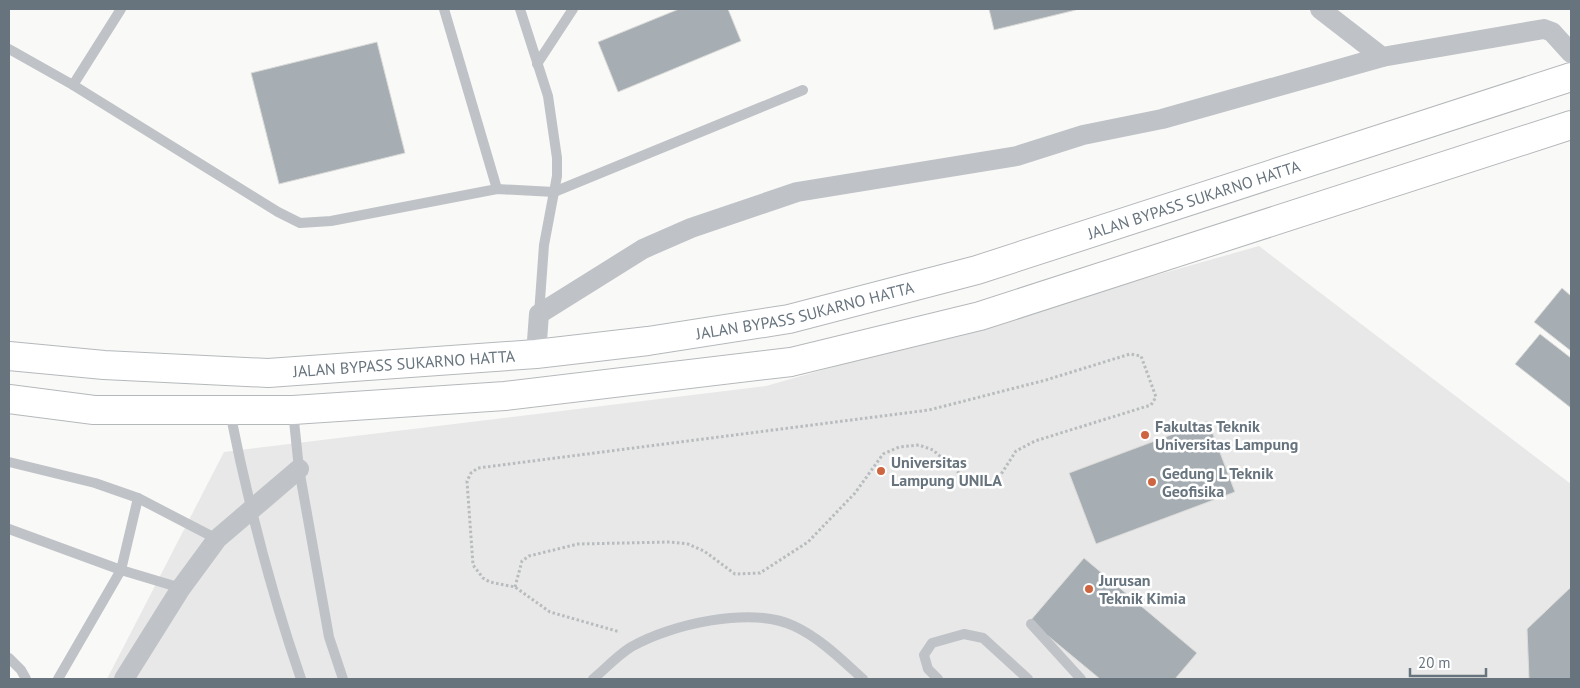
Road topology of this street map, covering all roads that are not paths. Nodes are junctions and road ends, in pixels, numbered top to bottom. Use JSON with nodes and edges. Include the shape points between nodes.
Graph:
{"nodes":[{"id":1,"x":121,"y":9,"type":"edge"},
{"id":2,"x":444,"y":9,"type":"edge"},
{"id":3,"x":520,"y":9,"type":"edge"},
{"id":4,"x":573,"y":9,"type":"edge"},
{"id":5,"x":1320,"y":9,"type":"edge"},
{"id":6,"x":9,"y":49,"type":"edge"},
{"id":7,"x":1571,"y":52,"type":"edge"},
{"id":8,"x":1382,"y":57,"type":"junction"},
{"id":9,"x":537,"y":64,"type":"junction"},
{"id":10,"x":1571,"y":77,"type":"edge"},
{"id":11,"x":73,"y":85,"type":"junction"},
{"id":12,"x":803,"y":90,"type":"dead end"},
{"id":13,"x":1571,"y":125,"type":"edge"},
{"id":14,"x":497,"y":189,"type":"junction"},
{"id":15,"x":554,"y":192,"type":"junction"},
{"id":16,"x":539,"y":314,"type":"junction"},
{"id":17,"x":536,"y":354,"type":"junction"},
{"id":18,"x":9,"y":356,"type":"edge"},
{"id":19,"x":9,"y":399,"type":"edge"},
{"id":20,"x":293,"y":410,"type":"junction"},
{"id":21,"x":230,"y":412,"type":"junction"},
{"id":22,"x":9,"y":462,"type":"edge"},
{"id":23,"x":299,"y":469,"type":"junction"},
{"id":24,"x":138,"y":498,"type":"junction"},
{"id":25,"x":252,"y":509,"type":"junction"},
{"id":26,"x":9,"y":529,"type":"edge"},
{"id":27,"x":217,"y":539,"type":"junction"},
{"id":28,"x":121,"y":570,"type":"junction"},
{"id":29,"x":181,"y":588,"type":"junction"},
{"id":30,"x":1031,"y":624,"type":"dead end"},
{"id":31,"x":9,"y":658,"type":"edge"},
{"id":32,"x":26,"y":679,"type":"edge"},
{"id":33,"x":58,"y":679,"type":"edge"},
{"id":34,"x":124,"y":679,"type":"edge"},
{"id":35,"x":301,"y":679,"type":"edge"},
{"id":36,"x":343,"y":679,"type":"edge"},
{"id":37,"x":593,"y":679,"type":"edge"},
{"id":38,"x":863,"y":679,"type":"edge"},
{"id":39,"x":938,"y":679,"type":"edge"},
{"id":40,"x":1028,"y":679,"type":"edge"},
{"id":41,"x":1081,"y":679,"type":"edge"}],
"edges":[{"from":1,"to":11,"type":"lane"},
{"from":2,"to":14,"type":"lane"},
{"from":3,"to":9,"type":"lane"},
{"from":4,"to":9,"type":"lane"},
{"from":5,"to":8,"type":"street"},
{"from":6,"to":11,"type":"lane"},
{"from":7,"to":8,"type":"street","via":[[1552,32],[1544,29]]},
{"from":8,"to":16,"type":"street","via":[[1162,119],[1083,135],[1018,156],[797,192],[691,228],[643,249]]},
{"from":9,"to":15,"type":"lane","via":[[548,96],[553,127],[557,158]]},
{"from":10,"to":17,"type":"highway","name":"JALAN BYPASS SUKARNO HATTA","via":[[977,270],[789,319]]},
{"from":11,"to":14,"type":"lane","via":[[300,223],[331,221]]},
{"from":12,"to":15,"type":"lane"},
{"from":13,"to":20,"type":"highway","via":[[980,316],[792,362],[505,396]]},
{"from":14,"to":15,"type":"lane"},
{"from":15,"to":16,"type":"lane","via":[[544,245]]},
{"from":16,"to":17,"type":"street"},
{"from":17,"to":18,"type":"highway","name":"JALAN BYPASS SUKARNO HATTA","via":[[268,373],[104,365]]},
{"from":19,"to":21,"type":"highway","via":[[94,410]]},
{"from":20,"to":21,"type":"highway"},
{"from":20,"to":23,"type":"lane"},
{"from":21,"to":25,"type":"lane"},
{"from":22,"to":24,"type":"lane","via":[[95,483]]},
{"from":23,"to":25,"type":"street"},
{"from":23,"to":36,"type":"lane","via":[[329,637]]},
{"from":24,"to":27,"type":"lane"},
{"from":24,"to":28,"type":"lane"},
{"from":25,"to":27,"type":"street"},
{"from":25,"to":35,"type":"lane","via":[[279,616]]},
{"from":26,"to":28,"type":"lane"},
{"from":27,"to":29,"type":"street"},
{"from":28,"to":29,"type":"lane"},
{"from":28,"to":33,"type":"lane"},
{"from":29,"to":34,"type":"street"},
{"from":30,"to":41,"type":"lane"},
{"from":31,"to":32,"type":"lane"},
{"from":37,"to":38,"type":"lane","via":[[631,647],[668,631],[740,617],[772,619],[793,626]]},
{"from":39,"to":40,"type":"lane","via":[[928,669],[924,655],[932,643],[964,634],[982,638]]}]}
